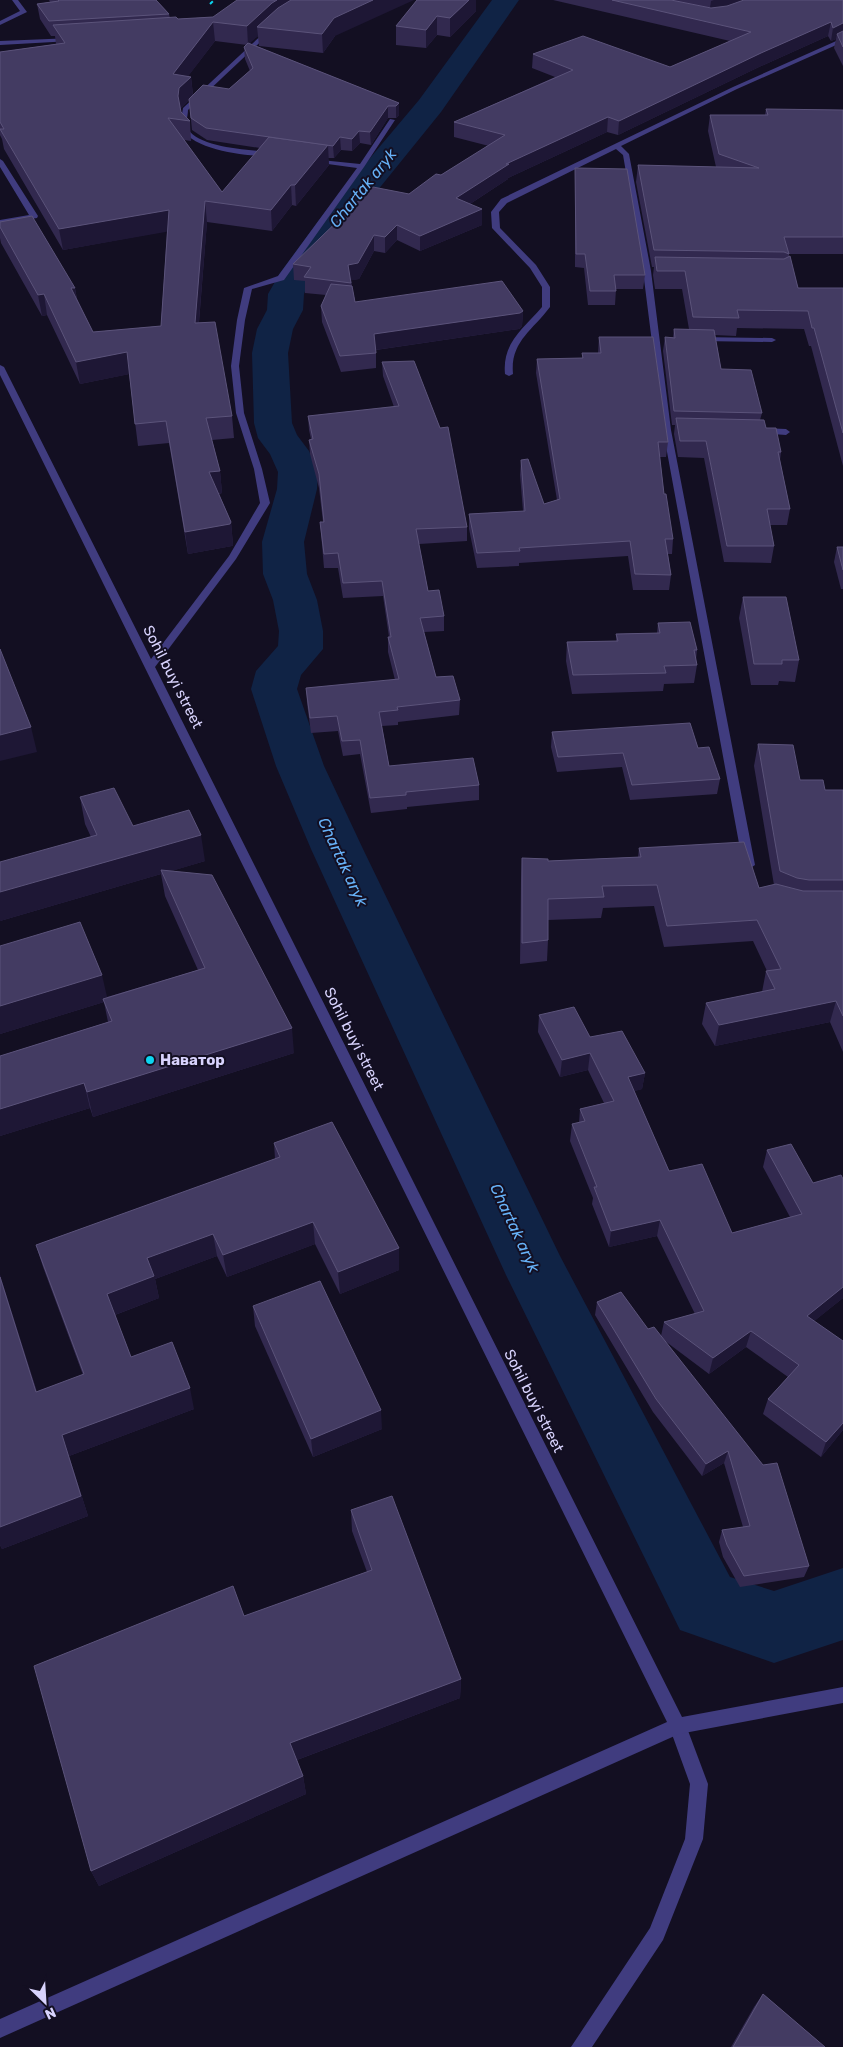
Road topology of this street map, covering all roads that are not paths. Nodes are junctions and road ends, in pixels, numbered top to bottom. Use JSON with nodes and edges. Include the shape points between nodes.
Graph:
{"nodes":[{"id":1,"x":15,"y":0,"type":"edge"},
{"id":2,"x":0,"y":23,"type":"edge"},
{"id":3,"x":276,"y":24,"type":"edge"},
{"id":4,"x":77,"y":39,"type":"edge"},
{"id":5,"x":843,"y":40,"type":"edge"},
{"id":6,"x":0,"y":43,"type":"edge"},
{"id":7,"x":392,"y":120,"type":"edge"},
{"id":8,"x":616,"y":146,"type":"junction"},
{"id":9,"x":278,"y":155,"type":"edge"},
{"id":10,"x":306,"y":159,"type":"edge"},
{"id":11,"x":0,"y":161,"type":"edge"},
{"id":12,"x":362,"y":166,"type":"junction"},
{"id":13,"x":0,"y":222,"type":"edge"},
{"id":14,"x":694,"y":339,"type":"edge"},
{"id":15,"x":772,"y":340,"type":"dead end"},
{"id":16,"x":0,"y":367,"type":"edge"},
{"id":17,"x":509,"y":374,"type":"dead end"},
{"id":18,"x":746,"y":431,"type":"edge"},
{"id":19,"x":786,"y":432,"type":"dead end"},
{"id":20,"x":150,"y":667,"type":"junction"},
{"id":21,"x":754,"y":878,"type":"edge"},
{"id":22,"x":843,"y":1695,"type":"edge"},
{"id":23,"x":678,"y":1726,"type":"junction"},
{"id":24,"x":0,"y":2028,"type":"edge"},
{"id":25,"x":580,"y":2047,"type":"edge"}],
"edges":[{"from":1,"to":2,"type":"street","via":[[24,12]]},
{"from":3,"to":9,"type":"street","via":[[185,109],[183,127],[190,136],[204,144]]},
{"from":4,"to":6,"type":"street"},
{"from":5,"to":8,"type":"street"},
{"from":7,"to":12,"type":"street"},
{"from":8,"to":17,"type":"street","via":[[504,201],[495,212],[496,228],[533,267],[546,287],[546,307],[511,348]]},
{"from":8,"to":21,"type":"street","via":[[626,154],[651,271],[672,430]]},
{"from":10,"to":12,"type":"street"},
{"from":11,"to":13,"type":"street","via":[[34,216]]},
{"from":12,"to":20,"type":"street","via":[[281,278],[248,288],[235,366],[240,413],[265,503],[233,557]]},
{"from":14,"to":15,"type":"street"},
{"from":16,"to":20,"type":"street","name":"Sohil buyi street"},
{"from":18,"to":19,"type":"street"},
{"from":20,"to":23,"type":"street","name":"Sohil buyi street"},
{"from":22,"to":23,"type":"street"},
{"from":23,"to":24,"type":"street"},
{"from":23,"to":25,"type":"street","name":"Sohil buyi street","via":[[698,1784],[694,1839],[657,1934]]}]}
